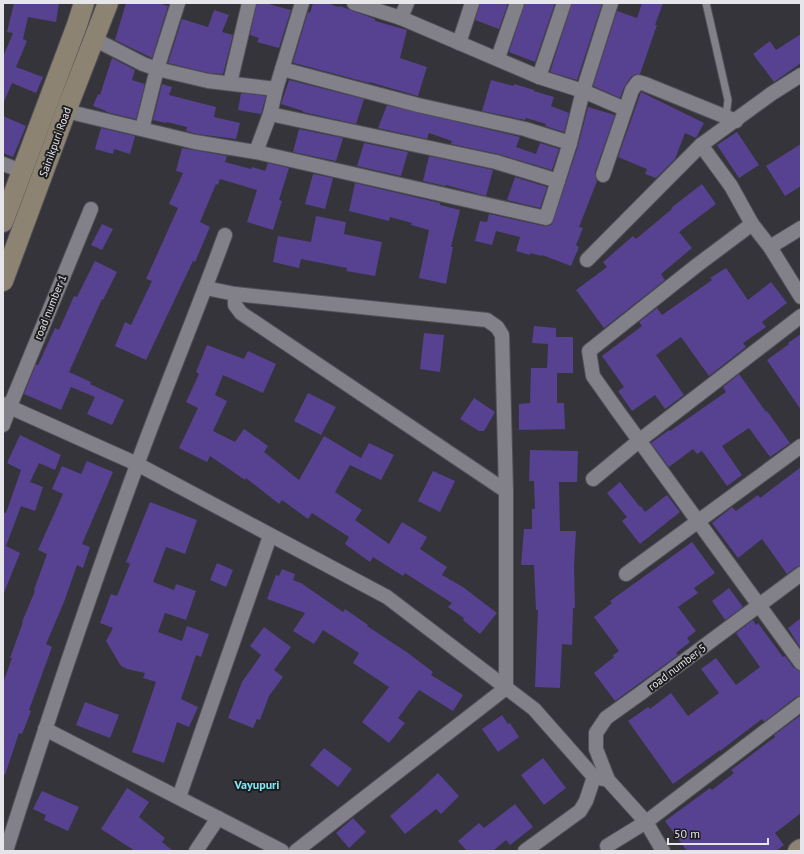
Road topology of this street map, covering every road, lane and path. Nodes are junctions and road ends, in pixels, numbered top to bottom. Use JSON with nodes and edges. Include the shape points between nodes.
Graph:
{"nodes":[{"id":1,"x":84,"y":3,"type":"edge"},
{"id":2,"x":108,"y":3,"type":"edge"},
{"id":3,"x":178,"y":3,"type":"edge"},
{"id":4,"x":249,"y":3,"type":"edge"},
{"id":5,"x":302,"y":3,"type":"edge"},
{"id":6,"x":407,"y":3,"type":"edge"},
{"id":7,"x":472,"y":3,"type":"edge"},
{"id":8,"x":517,"y":3,"type":"edge"},
{"id":9,"x":564,"y":3,"type":"edge"},
{"id":10,"x":612,"y":3,"type":"edge"},
{"id":11,"x":706,"y":3,"type":"edge"},
{"id":12,"x":360,"y":4,"type":"edge"},
{"id":13,"x":401,"y":18,"type":"junction"},
{"id":14,"x":94,"y":39,"type":"junction"},
{"id":15,"x":459,"y":43,"type":"junction"},
{"id":16,"x":498,"y":58,"type":"junction"},
{"id":17,"x":157,"y":68,"type":"junction"},
{"id":18,"x":282,"y":69,"type":"junction"},
{"id":19,"x":801,"y":75,"type":"edge"},
{"id":20,"x":539,"y":76,"type":"junction"},
{"id":21,"x":230,"y":83,"type":"junction"},
{"id":22,"x":276,"y":89,"type":"junction"},
{"id":23,"x":583,"y":91,"type":"junction"},
{"id":24,"x":625,"y":109,"type":"junction"},
{"id":25,"x":66,"y":111,"type":"junction"},
{"id":26,"x":270,"y":114,"type":"junction"},
{"id":27,"x":731,"y":119,"type":"junction"},
{"id":28,"x":142,"y":129,"type":"junction"},
{"id":29,"x":570,"y":142,"type":"junction"},
{"id":30,"x":701,"y":145,"type":"junction"},
{"id":31,"x":256,"y":152,"type":"junction"},
{"id":32,"x":3,"y":164,"type":"edge"},
{"id":33,"x":22,"y":171,"type":"junction"},
{"id":34,"x":603,"y":175,"type":"dead end"},
{"id":35,"x":558,"y":181,"type":"junction"},
{"id":36,"x":91,"y":209,"type":"dead end"},
{"id":37,"x":3,"y":222,"type":"edge"},
{"id":38,"x":752,"y":224,"type":"junction"},
{"id":39,"x":801,"y":228,"type":"edge"},
{"id":40,"x":225,"y":235,"type":"dead end"},
{"id":41,"x":770,"y":246,"type":"junction"},
{"id":42,"x":587,"y":260,"type":"dead end"},
{"id":43,"x":3,"y":282,"type":"edge"},
{"id":44,"x":206,"y":288,"type":"junction"},
{"id":45,"x":235,"y":294,"type":"junction"},
{"id":46,"x":801,"y":297,"type":"edge"},
{"id":47,"x":801,"y":316,"type":"edge"},
{"id":48,"x":6,"y":405,"type":"edge"},
{"id":49,"x":3,"y":425,"type":"edge"},
{"id":50,"x":640,"y":440,"type":"junction"},
{"id":51,"x":801,"y":446,"type":"edge"},
{"id":52,"x":137,"y":464,"type":"junction"},
{"id":53,"x":593,"y":479,"type":"dead end"},
{"id":54,"x":506,"y":491,"type":"junction"},
{"id":55,"x":698,"y":521,"type":"junction"},
{"id":56,"x":270,"y":536,"type":"junction"},
{"id":57,"x":626,"y":574,"type":"dead end"},
{"id":58,"x":801,"y":574,"type":"edge"},
{"id":59,"x":759,"y":605,"type":"junction"},
{"id":60,"x":801,"y":663,"type":"edge"},
{"id":61,"x":506,"y":688,"type":"junction"},
{"id":62,"x":801,"y":704,"type":"edge"},
{"id":63,"x":45,"y":729,"type":"junction"},
{"id":64,"x":594,"y":777,"type":"junction"},
{"id":65,"x":608,"y":780,"type":"junction"},
{"id":66,"x":179,"y":797,"type":"junction"},
{"id":67,"x":218,"y":818,"type":"junction"},
{"id":68,"x":646,"y":822,"type":"junction"},
{"id":69,"x":607,"y":846,"type":"dead end"},
{"id":70,"x":801,"y":849,"type":"edge"},
{"id":71,"x":6,"y":851,"type":"edge"},
{"id":72,"x":196,"y":851,"type":"edge"},
{"id":73,"x":282,"y":851,"type":"edge"},
{"id":74,"x":296,"y":851,"type":"edge"},
{"id":75,"x":525,"y":851,"type":"edge"},
{"id":76,"x":663,"y":851,"type":"edge"},
{"id":77,"x":798,"y":851,"type":"edge"}],
"edges":[{"from":1,"to":33,"type":"main road","name":"Sainikpuri Road"},
{"from":2,"to":14,"type":"main road","name":"Sainikpuri Road"},
{"from":3,"to":17,"type":"street"},
{"from":4,"to":21,"type":"street"},
{"from":5,"to":18,"type":"street"},
{"from":6,"to":13,"type":"street"},
{"from":7,"to":15,"type":"street"},
{"from":8,"to":16,"type":"street"},
{"from":9,"to":20,"type":"street"},
{"from":10,"to":23,"type":"street"},
{"from":11,"to":27,"type":"lane"},
{"from":12,"to":13,"type":"street"},
{"from":13,"to":15,"type":"street"},
{"from":14,"to":17,"type":"street","via":[[143,64]]},
{"from":14,"to":25,"type":"main road","name":"Sainikpuri Road"},
{"from":15,"to":16,"type":"street"},
{"from":16,"to":20,"type":"street"},
{"from":17,"to":21,"type":"street","via":[[208,81]]},
{"from":17,"to":28,"type":"street"},
{"from":18,"to":22,"type":"street"},
{"from":18,"to":29,"type":"street"},
{"from":19,"to":27,"type":"street"},
{"from":20,"to":23,"type":"street"},
{"from":21,"to":22,"type":"street"},
{"from":22,"to":26,"type":"street"},
{"from":23,"to":24,"type":"street"},
{"from":23,"to":29,"type":"street"},
{"from":24,"to":27,"type":"street","via":[[638,82]]},
{"from":24,"to":34,"type":"street"},
{"from":25,"to":28,"type":"street"},
{"from":25,"to":43,"type":"main road","name":"Sainikpuri Road"},
{"from":26,"to":31,"type":"street"},
{"from":26,"to":35,"type":"street","via":[[496,162]]},
{"from":27,"to":30,"type":"street"},
{"from":28,"to":31,"type":"street","via":[[195,142]]},
{"from":29,"to":35,"type":"street"},
{"from":30,"to":38,"type":"street","via":[[731,186]]},
{"from":30,"to":42,"type":"street"},
{"from":31,"to":35,"type":"street","via":[[546,218]]},
{"from":32,"to":33,"type":"street"},
{"from":33,"to":37,"type":"main road","name":"Sainikpuri Road"},
{"from":36,"to":48,"type":"street","name":"road number 1"},
{"from":38,"to":41,"type":"street"},
{"from":38,"to":50,"type":"street","via":[[589,351],[593,376]]},
{"from":39,"to":41,"type":"street"},
{"from":40,"to":44,"type":"street"},
{"from":41,"to":46,"type":"street"},
{"from":44,"to":45,"type":"street"},
{"from":44,"to":52,"type":"street"},
{"from":45,"to":54,"type":"street","via":[[235,305],[241,313]]},
{"from":45,"to":54,"type":"street","via":[[487,320],[497,327],[502,335],[503,347]]},
{"from":47,"to":50,"type":"street"},
{"from":48,"to":49,"type":"street","name":"road number 1"},
{"from":48,"to":52,"type":"street"},
{"from":50,"to":53,"type":"street"},
{"from":50,"to":55,"type":"street"},
{"from":51,"to":55,"type":"street"},
{"from":52,"to":56,"type":"street"},
{"from":52,"to":63,"type":"street"},
{"from":54,"to":61,"type":"street"},
{"from":55,"to":57,"type":"street"},
{"from":55,"to":59,"type":"street"},
{"from":56,"to":61,"type":"street","via":[[387,597]]},
{"from":56,"to":66,"type":"street"},
{"from":58,"to":59,"type":"street","name":"road number 5"},
{"from":59,"to":60,"type":"street"},
{"from":59,"to":65,"type":"street","name":"road number 5","via":[[606,718],[596,733],[596,749]]},
{"from":61,"to":64,"type":"street","via":[[534,709]]},
{"from":61,"to":74,"type":"street"},
{"from":62,"to":68,"type":"street"},
{"from":63,"to":66,"type":"street"},
{"from":63,"to":71,"type":"street"},
{"from":64,"to":65,"type":"street"},
{"from":64,"to":75,"type":"street","via":[[580,811]]},
{"from":65,"to":68,"type":"street"},
{"from":66,"to":67,"type":"street"},
{"from":67,"to":72,"type":"street"},
{"from":67,"to":73,"type":"street"},
{"from":68,"to":69,"type":"street"},
{"from":68,"to":76,"type":"street"},
{"from":70,"to":77,"type":"main road"}]}
